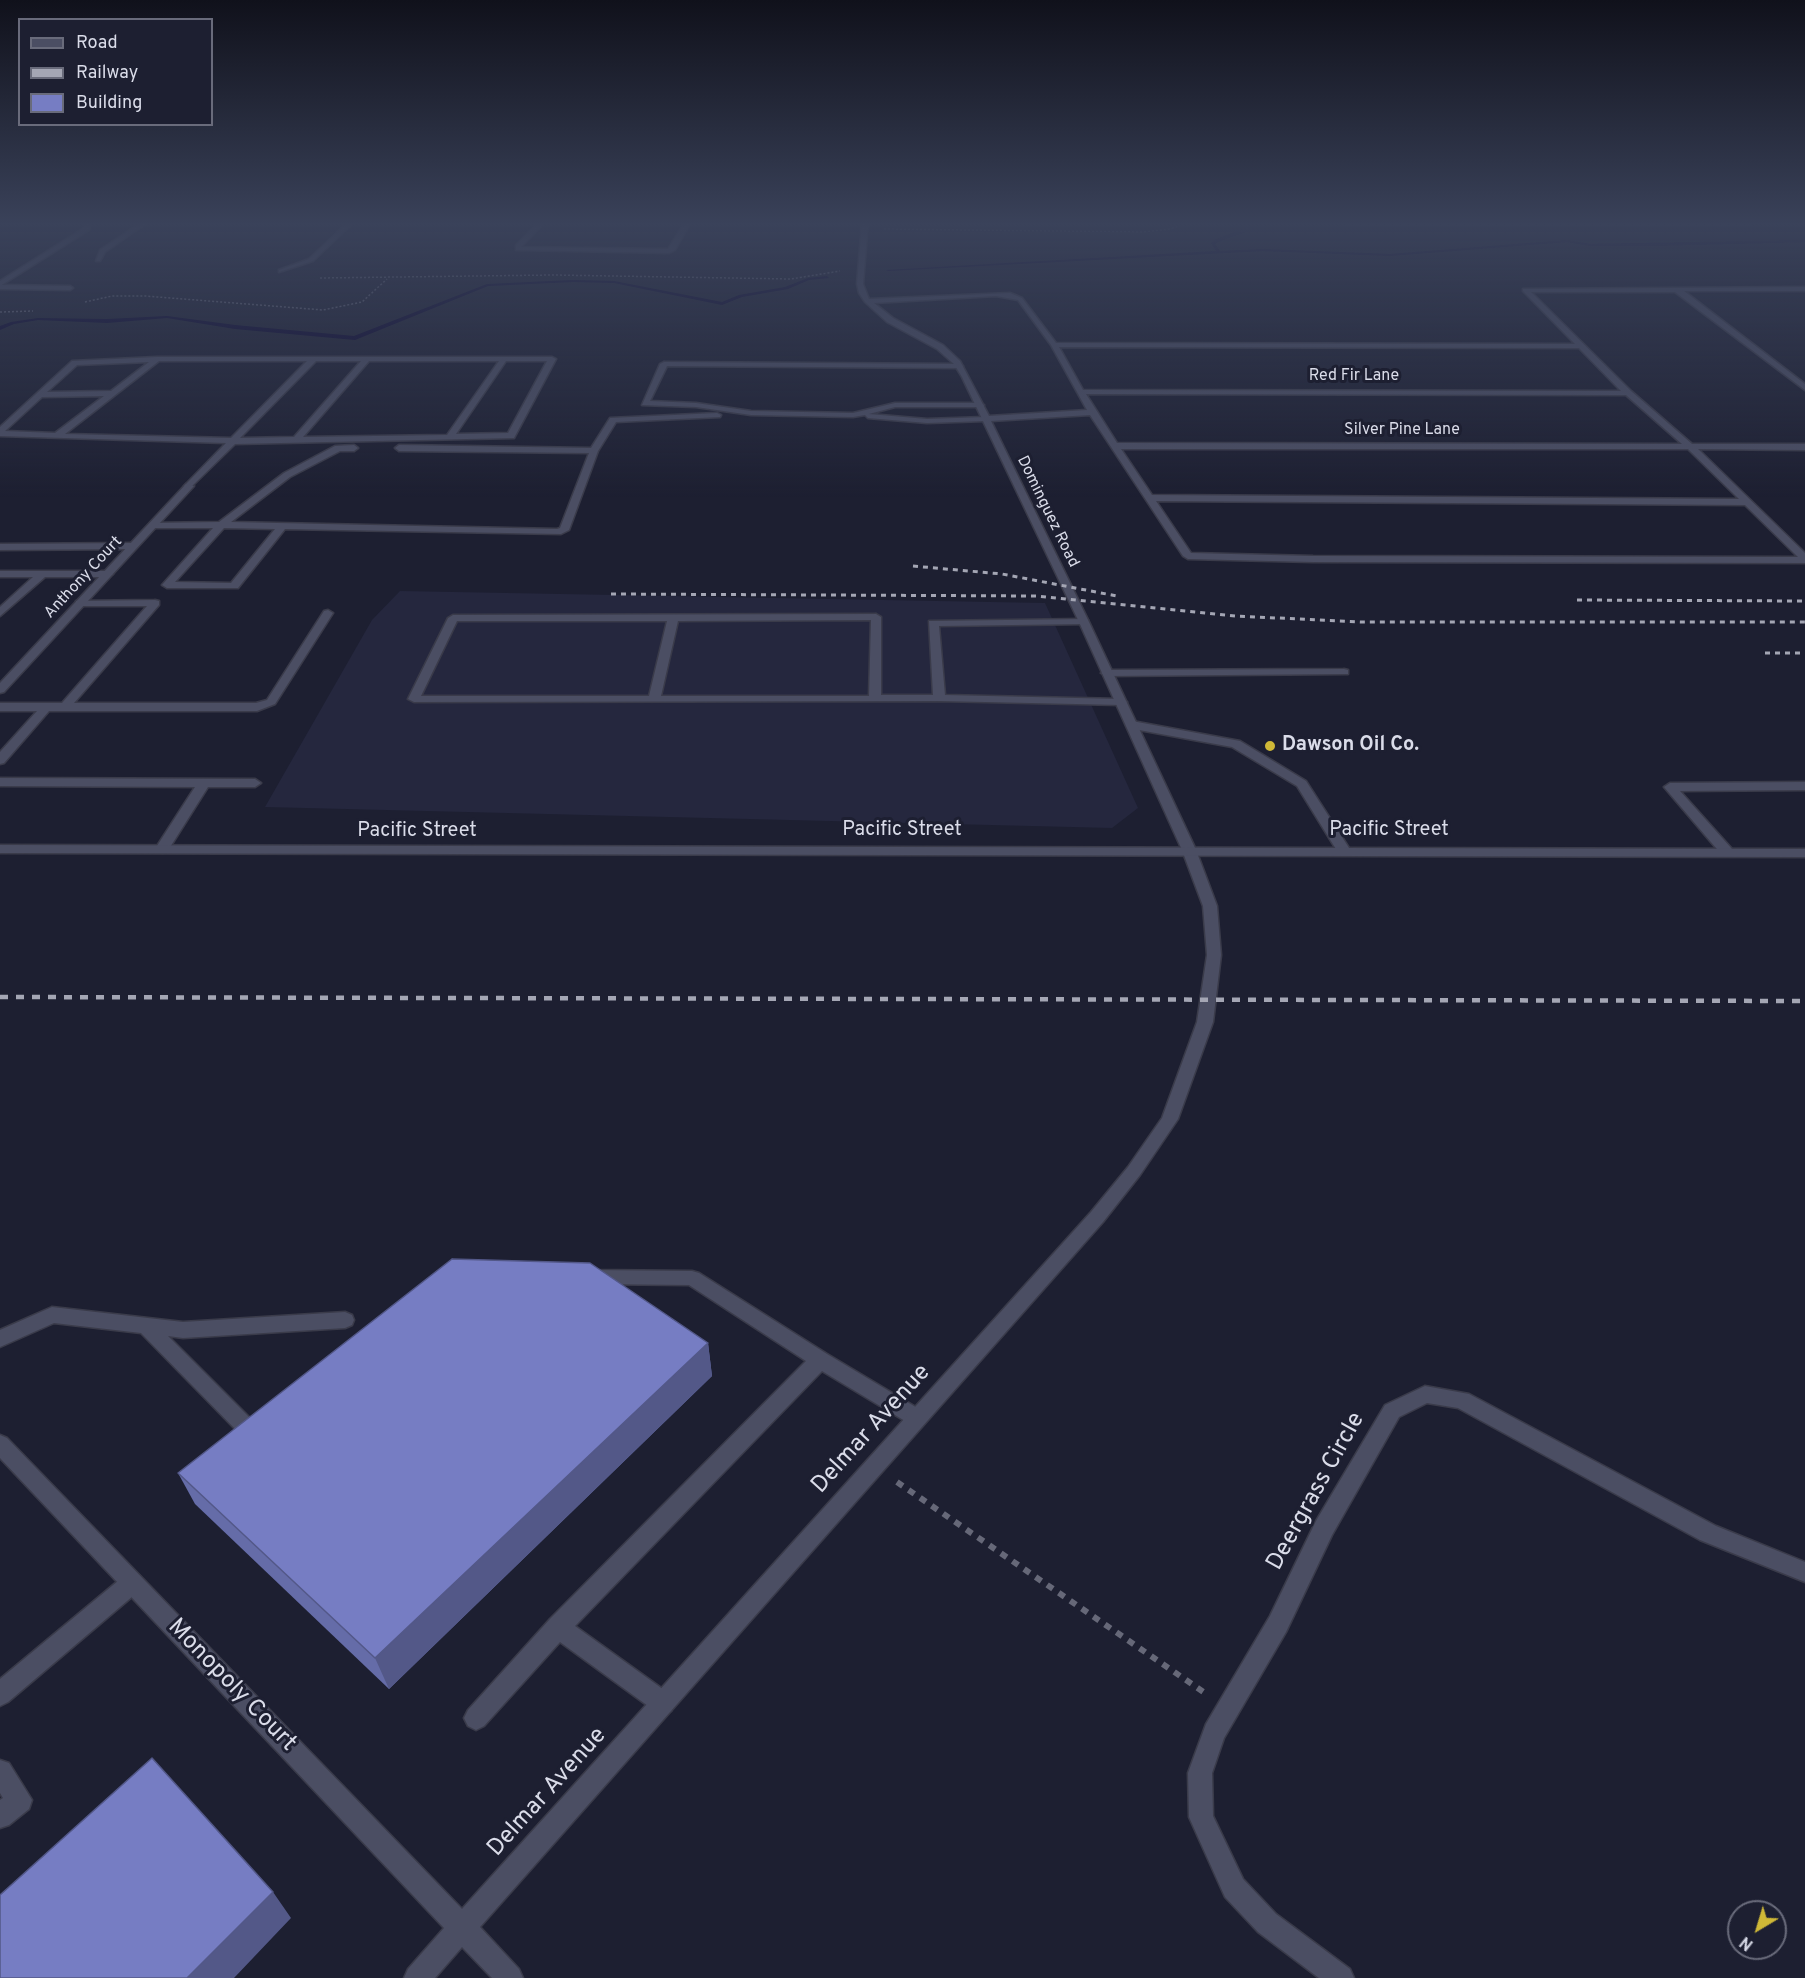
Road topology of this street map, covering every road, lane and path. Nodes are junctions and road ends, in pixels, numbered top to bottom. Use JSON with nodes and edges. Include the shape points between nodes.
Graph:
{"nodes":[{"id":1,"x":883,"y":314,"type":"edge"},
{"id":2,"x":1031,"y":314,"type":"edge"},
{"id":3,"x":1549,"y":314,"type":"edge"},
{"id":4,"x":1708,"y":314,"type":"edge"},
{"id":5,"x":1054,"y":345,"type":"junction"},
{"id":6,"x":1581,"y":346,"type":"junction"},
{"id":7,"x":157,"y":359,"type":"junction"},
{"id":8,"x":314,"y":359,"type":"junction"},
{"id":9,"x":367,"y":359,"type":"junction"},
{"id":10,"x":504,"y":359,"type":"junction"},
{"id":11,"x":959,"y":366,"type":"junction"},
{"id":12,"x":1805,"y":388,"type":"edge"},
{"id":13,"x":1079,"y":392,"type":"junction"},
{"id":14,"x":112,"y":393,"type":"junction"},
{"id":15,"x":1628,"y":393,"type":"junction"},
{"id":16,"x":40,"y":395,"type":"junction"},
{"id":17,"x":980,"y":405,"type":"junction"},
{"id":18,"x":751,"y":412,"type":"junction"},
{"id":19,"x":1092,"y":412,"type":"junction"},
{"id":20,"x":853,"y":415,"type":"junction"},
{"id":21,"x":985,"y":419,"type":"junction"},
{"id":22,"x":0,"y":432,"type":"edge"},
{"id":23,"x":57,"y":436,"type":"junction"},
{"id":24,"x":450,"y":437,"type":"junction"},
{"id":25,"x":296,"y":440,"type":"junction"},
{"id":26,"x":233,"y":441,"type":"junction"},
{"id":27,"x":1114,"y":446,"type":"junction"},
{"id":28,"x":1690,"y":447,"type":"junction"},
{"id":29,"x":1805,"y":447,"type":"edge"},
{"id":30,"x":594,"y":451,"type":"junction"},
{"id":31,"x":1149,"y":498,"type":"junction"},
{"id":32,"x":1747,"y":502,"type":"junction"},
{"id":33,"x":154,"y":525,"type":"junction"},
{"id":34,"x":221,"y":525,"type":"junction"},
{"id":35,"x":282,"y":527,"type":"junction"},
{"id":36,"x":134,"y":546,"type":"junction"},
{"id":37,"x":0,"y":547,"type":"edge"},
{"id":38,"x":1805,"y":559,"type":"edge"},
{"id":39,"x":0,"y":574,"type":"edge"},
{"id":40,"x":42,"y":574,"type":"junction"},
{"id":41,"x":108,"y":574,"type":"junction"},
{"id":42,"x":80,"y":603,"type":"junction"},
{"id":43,"x":0,"y":613,"type":"edge"},
{"id":44,"x":328,"y":613,"type":"dead end"},
{"id":45,"x":673,"y":618,"type":"junction"},
{"id":46,"x":1084,"y":622,"type":"junction"},
{"id":47,"x":1344,"y":672,"type":"dead end"},
{"id":48,"x":1107,"y":673,"type":"junction"},
{"id":49,"x":0,"y":690,"type":"edge"},
{"id":50,"x":939,"y":698,"type":"junction"},
{"id":51,"x":654,"y":699,"type":"junction"},
{"id":52,"x":875,"y":699,"type":"junction"},
{"id":53,"x":1121,"y":702,"type":"junction"},
{"id":54,"x":0,"y":707,"type":"edge"},
{"id":55,"x":46,"y":707,"type":"junction"},
{"id":56,"x":65,"y":707,"type":"junction"},
{"id":57,"x":1132,"y":725,"type":"junction"},
{"id":58,"x":0,"y":760,"type":"edge"},
{"id":59,"x":0,"y":782,"type":"edge"},
{"id":60,"x":204,"y":783,"type":"junction"},
{"id":61,"x":255,"y":783,"type":"dead end"},
{"id":62,"x":1805,"y":786,"type":"edge"},
{"id":63,"x":0,"y":849,"type":"edge"},
{"id":64,"x":162,"y":849,"type":"junction"},
{"id":65,"x":1188,"y":850,"type":"junction"},
{"id":66,"x":1344,"y":851,"type":"junction"},
{"id":67,"x":1727,"y":852,"type":"junction"},
{"id":68,"x":1805,"y":853,"type":"edge"},
{"id":69,"x":576,"y":1277,"type":"edge"},
{"id":70,"x":345,"y":1320,"type":"dead end"},
{"id":71,"x":146,"y":1326,"type":"junction"},
{"id":72,"x":0,"y":1339,"type":"edge"},
{"id":73,"x":820,"y":1360,"type":"junction"},
{"id":74,"x":917,"y":1418,"type":"junction"},
{"id":75,"x":247,"y":1428,"type":"edge"},
{"id":76,"x":0,"y":1444,"type":"edge"},
{"id":77,"x":874,"y":1467,"type":"junction"},
{"id":78,"x":1805,"y":1572,"type":"edge"},
{"id":79,"x":132,"y":1583,"type":"junction"},
{"id":80,"x":558,"y":1627,"type":"junction"},
{"id":81,"x":0,"y":1694,"type":"edge"},
{"id":82,"x":663,"y":1702,"type":"junction"},
{"id":83,"x":1228,"y":1709,"type":"junction"},
{"id":84,"x":476,"y":1718,"type":"dead end"},
{"id":85,"x":0,"y":1772,"type":"edge"},
{"id":86,"x":0,"y":1816,"type":"edge"},
{"id":87,"x":462,"y":1928,"type":"junction"},
{"id":88,"x":417,"y":1978,"type":"edge"},
{"id":89,"x":510,"y":1978,"type":"edge"},
{"id":90,"x":1341,"y":1978,"type":"edge"}],
"edges":[{"from":1,"to":11,"type":"street","name":"Dominguez Road","via":[[940,347]]},
{"from":2,"to":5,"type":"street"},
{"from":3,"to":6,"type":"street"},
{"from":4,"to":12,"type":"street"},
{"from":5,"to":6,"type":"street"},
{"from":5,"to":13,"type":"street"},
{"from":6,"to":15,"type":"street"},
{"from":7,"to":8,"type":"street"},
{"from":7,"to":14,"type":"street"},
{"from":7,"to":16,"type":"street","via":[[75,363]]},
{"from":8,"to":9,"type":"street"},
{"from":8,"to":26,"type":"street","name":"Anthony Court"},
{"from":9,"to":10,"type":"street"},
{"from":9,"to":25,"type":"street"},
{"from":10,"to":24,"type":"street"},
{"from":10,"to":24,"type":"street","via":[[552,359],[511,436]]},
{"from":11,"to":17,"type":"street","name":"Dominguez Road"},
{"from":11,"to":18,"type":"street","via":[[664,364],[645,403]]},
{"from":13,"to":15,"type":"street","name":"Red Fir Lane"},
{"from":13,"to":19,"type":"street"},
{"from":14,"to":16,"type":"street"},
{"from":14,"to":23,"type":"street"},
{"from":15,"to":28,"type":"street"},
{"from":16,"to":22,"type":"street"},
{"from":17,"to":20,"type":"street","via":[[895,405]]},
{"from":17,"to":21,"type":"street","name":"Dominguez Road"},
{"from":18,"to":20,"type":"street"},
{"from":18,"to":30,"type":"street","via":[[618,418],[610,422]]},
{"from":19,"to":21,"type":"street"},
{"from":19,"to":27,"type":"street"},
{"from":20,"to":21,"type":"street","via":[[927,421]]},
{"from":21,"to":46,"type":"street","name":"Dominguez Road"},
{"from":22,"to":23,"type":"street"},
{"from":23,"to":26,"type":"street"},
{"from":24,"to":25,"type":"street"},
{"from":25,"to":26,"type":"street"},
{"from":26,"to":33,"type":"street","name":"Anthony Court"},
{"from":27,"to":28,"type":"street","name":"Silver Pine Lane"},
{"from":27,"to":31,"type":"street"},
{"from":28,"to":29,"type":"street","name":"Silver Pine Lane"},
{"from":28,"to":32,"type":"street"},
{"from":30,"to":34,"type":"street","via":[[338,448],[275,482]]},
{"from":30,"to":35,"type":"street","via":[[564,530],[558,532]]},
{"from":31,"to":32,"type":"street"},
{"from":31,"to":38,"type":"street","via":[[1188,556]]},
{"from":32,"to":38,"type":"street"},
{"from":33,"to":34,"type":"street"},
{"from":33,"to":36,"type":"street","name":"Anthony Court"},
{"from":34,"to":35,"type":"street"},
{"from":34,"to":35,"type":"street","via":[[168,585],[234,586]]},
{"from":36,"to":37,"type":"street"},
{"from":36,"to":41,"type":"street","name":"Anthony Court"},
{"from":39,"to":40,"type":"street"},
{"from":40,"to":41,"type":"street"},
{"from":40,"to":43,"type":"street"},
{"from":41,"to":42,"type":"street","name":"Anthony Court"},
{"from":42,"to":49,"type":"street","name":"Anthony Court"},
{"from":42,"to":56,"type":"street","via":[[155,603]]},
{"from":44,"to":56,"type":"street","via":[[271,702],[264,705]]},
{"from":45,"to":51,"type":"street"},
{"from":45,"to":51,"type":"street","via":[[453,618],[414,699]]},
{"from":45,"to":52,"type":"street","via":[[876,617]]},
{"from":46,"to":48,"type":"street","name":"Dominguez Road"},
{"from":46,"to":50,"type":"street","via":[[933,623]]},
{"from":47,"to":48,"type":"street"},
{"from":48,"to":53,"type":"street","name":"Dominguez Road"},
{"from":50,"to":52,"type":"street"},
{"from":50,"to":53,"type":"street"},
{"from":51,"to":52,"type":"street"},
{"from":53,"to":57,"type":"street","name":"Dominguez Road"},
{"from":54,"to":55,"type":"street"},
{"from":55,"to":56,"type":"street"},
{"from":55,"to":58,"type":"street"},
{"from":57,"to":65,"type":"street","name":"Dominguez Road"},
{"from":57,"to":66,"type":"street","via":[[1236,744],[1302,784]]},
{"from":59,"to":60,"type":"street"},
{"from":60,"to":61,"type":"street"},
{"from":60,"to":64,"type":"street"},
{"from":62,"to":67,"type":"street","via":[[1670,787]]},
{"from":63,"to":64,"type":"street","name":"Pacific Street"},
{"from":64,"to":65,"type":"street","name":"Pacific Street"},
{"from":65,"to":66,"type":"street","name":"Pacific Street"},
{"from":65,"to":74,"type":"street","name":"Delmar Avenue","via":[[1210,906],[1214,955],[1205,1022],[1170,1119],[1097,1217]]},
{"from":66,"to":67,"type":"street","name":"Pacific Street"},
{"from":67,"to":68,"type":"street","name":"Pacific Street"},
{"from":69,"to":73,"type":"street","via":[[692,1278]]},
{"from":70,"to":71,"type":"street","via":[[183,1330]]},
{"from":71,"to":72,"type":"street","via":[[52,1315]]},
{"from":71,"to":75,"type":"street"},
{"from":73,"to":74,"type":"street"},
{"from":73,"to":80,"type":"street"},
{"from":74,"to":77,"type":"street","name":"Delmar Avenue"},
{"from":76,"to":79,"type":"street","name":"Monopoly Court"},
{"from":77,"to":82,"type":"street","name":"Delmar Avenue"},
{"from":77,"to":83,"type":"path"},
{"from":78,"to":83,"type":"street","name":"Deergrass Circle","via":[[1708,1533],[1462,1400],[1425,1394],[1392,1411],[1324,1528],[1278,1624]]},
{"from":79,"to":81,"type":"street"},
{"from":79,"to":87,"type":"street","name":"Monopoly Court"},
{"from":80,"to":82,"type":"street"},
{"from":80,"to":84,"type":"street"},
{"from":82,"to":87,"type":"street","name":"Delmar Avenue"},
{"from":83,"to":90,"type":"street","name":"Deergrass Circle","via":[[1214,1731],[1200,1773],[1201,1817],[1233,1888],[1267,1923]]},
{"from":85,"to":86,"type":"street","via":[[20,1800]]},
{"from":87,"to":88,"type":"street","name":"Delmar Avenue"},
{"from":87,"to":89,"type":"street","name":"Monopoly Court"}]}
